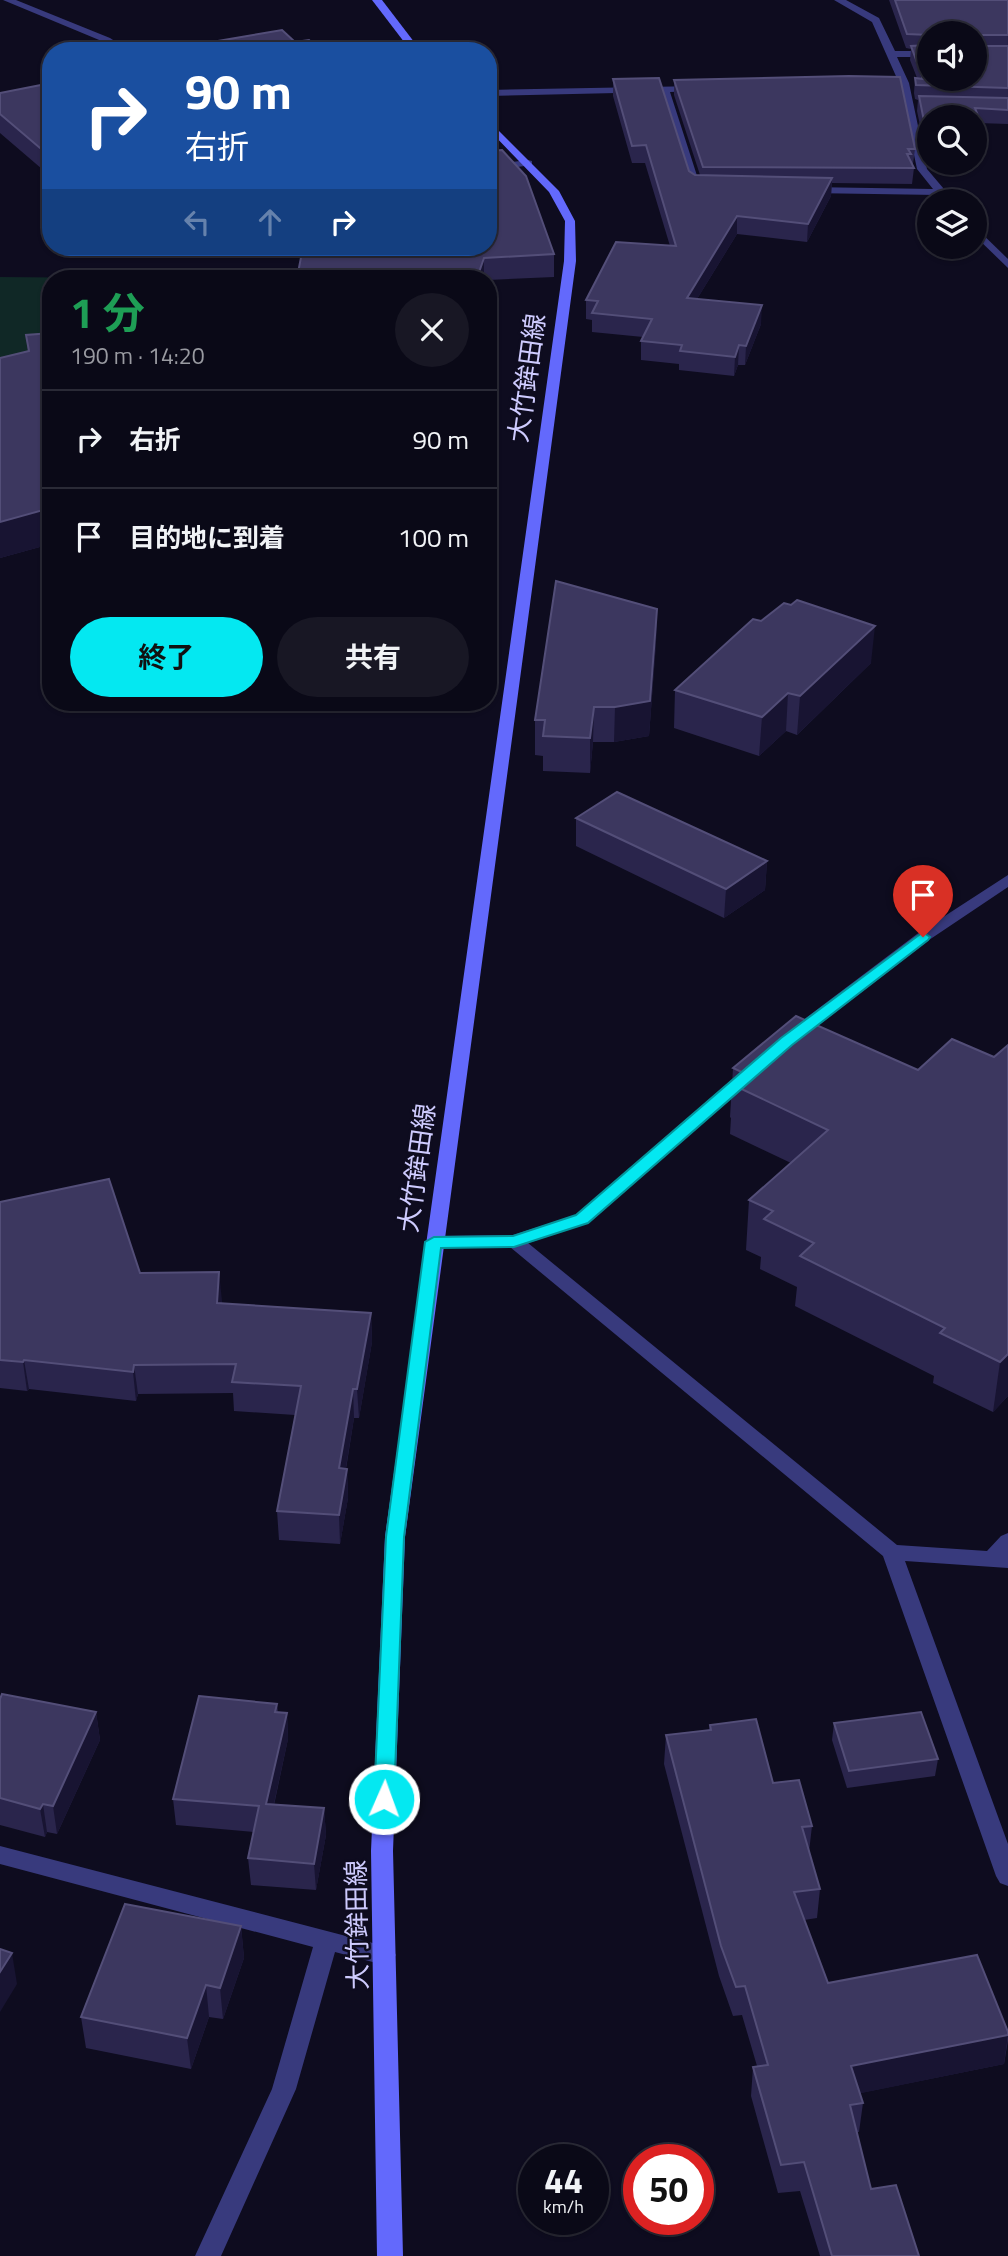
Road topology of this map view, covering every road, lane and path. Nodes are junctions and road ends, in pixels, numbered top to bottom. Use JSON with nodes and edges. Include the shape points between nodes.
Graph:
{"nodes":[{"id":1,"x":8,"y":0,"type":"edge"},
{"id":2,"x":377,"y":0,"type":"edge"},
{"id":3,"x":839,"y":0,"type":"edge"},
{"id":4,"x":110,"y":42,"type":"edge"},
{"id":5,"x":409,"y":42,"type":"edge"},
{"id":6,"x":892,"y":54,"type":"junction"},
{"id":7,"x":917,"y":54,"type":"edge"},
{"id":8,"x":890,"y":83,"type":"edge"},
{"id":9,"x":904,"y":83,"type":"junction"},
{"id":10,"x":704,"y":88,"type":"edge"},
{"id":11,"x":664,"y":89,"type":"junction"},
{"id":12,"x":497,"y":93,"type":"edge"},
{"id":13,"x":908,"y":105,"type":"junction"},
{"id":14,"x":917,"y":105,"type":"edge"},
{"id":15,"x":497,"y":132,"type":"edge"},
{"id":16,"x":528,"y":163,"type":"junction"},
{"id":17,"x":497,"y":167,"type":"edge"},
{"id":18,"x":709,"y":188,"type":"edge"},
{"id":19,"x":791,"y":189,"type":"edge"},
{"id":20,"x":939,"y":189,"type":"edge"},
{"id":21,"x":917,"y":192,"type":"edge"},
{"id":22,"x":987,"y":242,"type":"edge"},
{"id":23,"x":1008,"y":264,"type":"edge"},
{"id":24,"x":1008,"y":880,"type":"edge"},
{"id":25,"x":514,"y":1241,"type":"junction"},
{"id":26,"x":434,"y":1242,"type":"junction"},
{"id":27,"x":1008,"y":1541,"type":"edge"},
{"id":28,"x":892,"y":1552,"type":"junction"},
{"id":29,"x":1001,"y":1559,"type":"edge"},
{"id":30,"x":0,"y":1855,"type":"edge"},
{"id":31,"x":1008,"y":1875,"type":"edge"},
{"id":32,"x":327,"y":1940,"type":"junction"},
{"id":33,"x":384,"y":1955,"type":"junction"},
{"id":34,"x":208,"y":2256,"type":"edge"},
{"id":35,"x":390,"y":2256,"type":"edge"}],
"edges":[{"from":1,"to":4,"type":"street"},
{"from":2,"to":5,"type":"main road"},
{"from":3,"to":6,"type":"street","via":[[876,20]]},
{"from":6,"to":7,"type":"street"},
{"from":6,"to":9,"type":"street"},
{"from":8,"to":9,"type":"street"},
{"from":9,"to":13,"type":"street"},
{"from":10,"to":11,"type":"street"},
{"from":11,"to":12,"type":"street"},
{"from":11,"to":18,"type":"street","via":[[696,188]]},
{"from":13,"to":14,"type":"street"},
{"from":13,"to":20,"type":"street","via":[[922,169]]},
{"from":15,"to":16,"type":"main road","name":"大竹鉾田線"},
{"from":16,"to":17,"type":"street"},
{"from":16,"to":26,"type":"main road","name":"大竹鉾田線","via":[[554,191],[570,221],[570,261]]},
{"from":19,"to":21,"type":"street"},
{"from":22,"to":23,"type":"street"},
{"from":24,"to":25,"type":"street","via":[[923,937],[771,1055],[582,1219]]},
{"from":25,"to":26,"type":"street"},
{"from":25,"to":28,"type":"street"},
{"from":26,"to":33,"type":"main road","name":"大竹鉾田線","via":[[395,1537],[382,1851]]},
{"from":27,"to":29,"type":"street"},
{"from":28,"to":29,"type":"street"},
{"from":28,"to":31,"type":"street"},
{"from":30,"to":32,"type":"street"},
{"from":32,"to":33,"type":"street"},
{"from":32,"to":34,"type":"street","via":[[284,2089]]},
{"from":33,"to":35,"type":"main road","name":"大竹鉾田線"}]}
